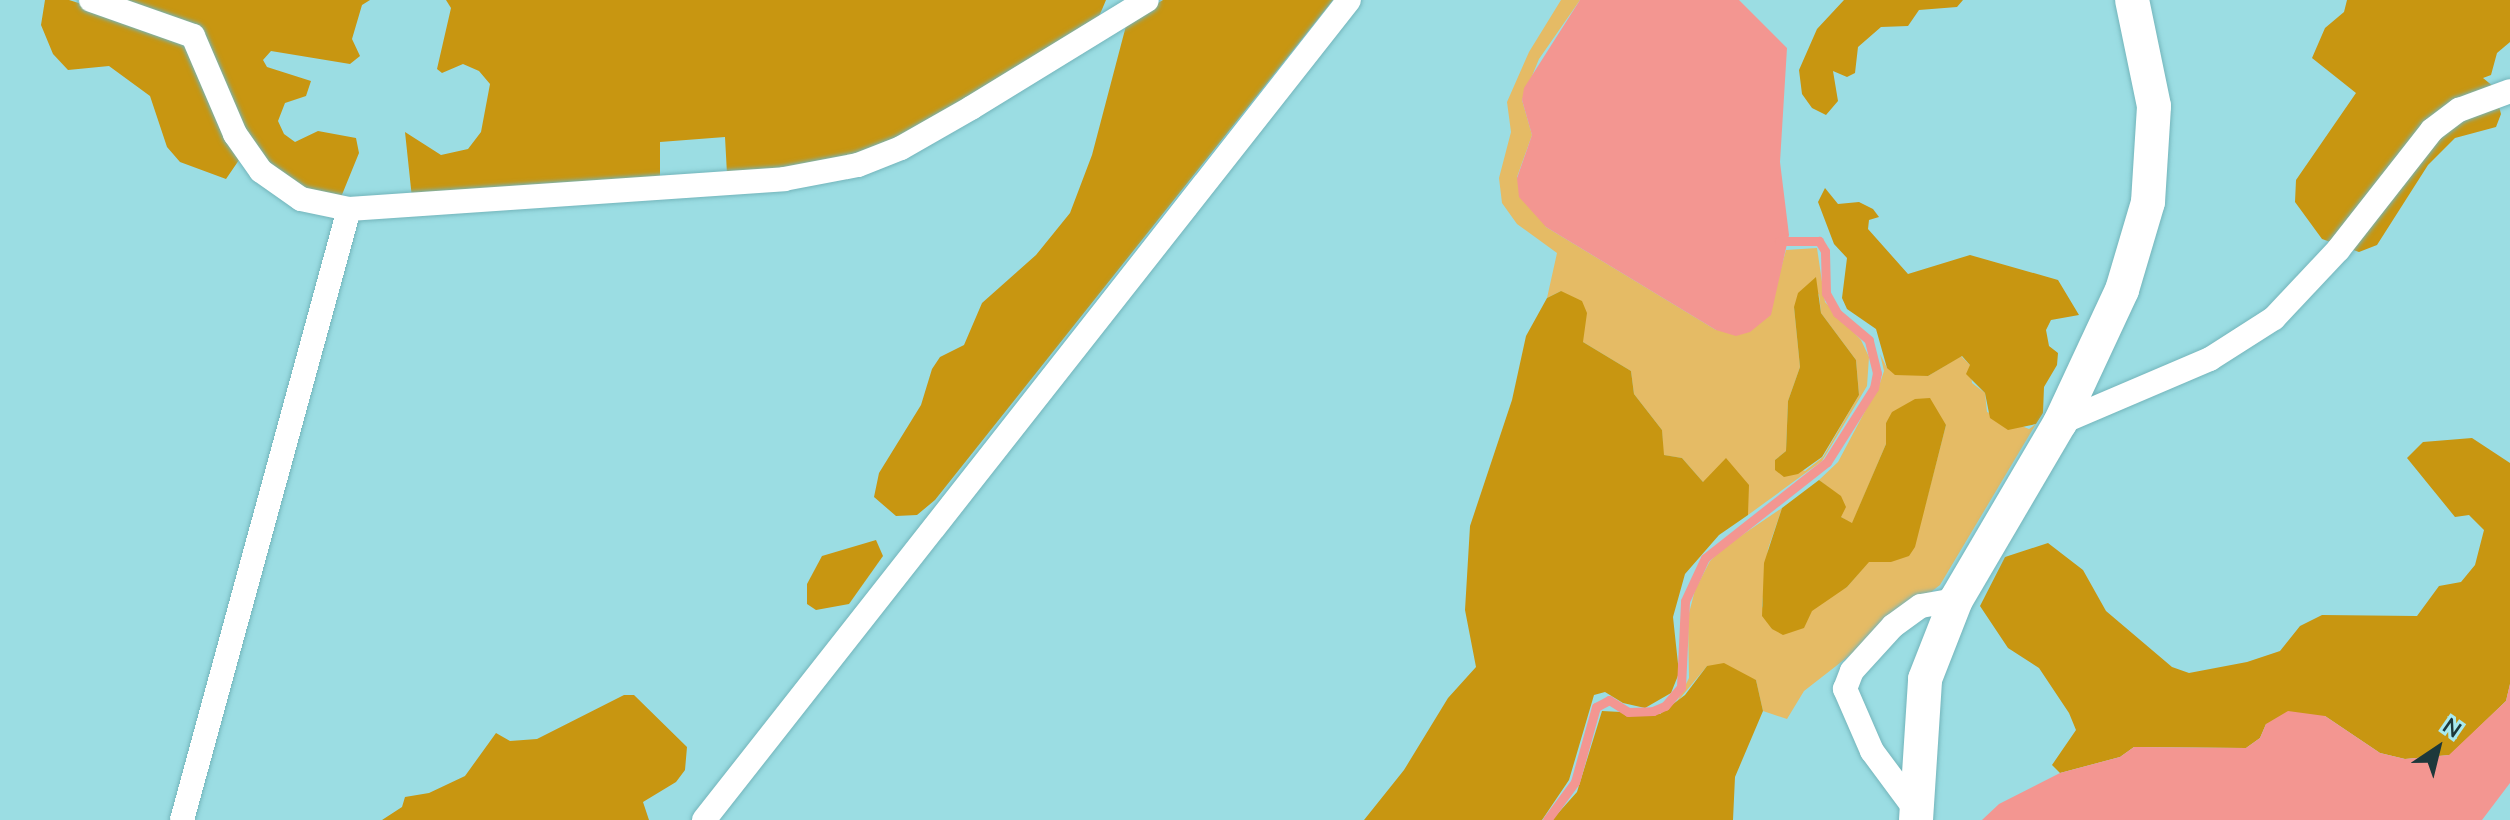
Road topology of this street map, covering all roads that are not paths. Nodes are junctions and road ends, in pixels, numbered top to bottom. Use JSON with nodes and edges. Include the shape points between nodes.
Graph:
{"nodes":[{"id":1,"x":91,"y":0,"type":"edge"},
{"id":2,"x":1147,"y":0,"type":"edge"},
{"id":3,"x":1349,"y":0,"type":"edge"},
{"id":4,"x":2132,"y":0,"type":"edge"},
{"id":5,"x":2510,"y":91,"type":"edge"},
{"id":6,"x":349,"y":209,"type":"junction"},
{"id":7,"x":2060,"y":423,"type":"junction"},
{"id":8,"x":1956,"y":600,"type":"junction"},
{"id":9,"x":1916,"y":815,"type":"edge"},
{"id":10,"x":182,"y":820,"type":"edge"},
{"id":11,"x":704,"y":820,"type":"edge"}],
"edges":[{"from":1,"to":6,"type":"street","via":[[193,36],[235,134],[261,171],[301,199]]},
{"from":2,"to":6,"type":"street","via":[[959,115],[858,165],[784,179]]},
{"from":3,"to":11,"type":"street"},
{"from":4,"to":7,"type":"main road","via":[[2154,106],[2148,202],[2122,290]]},
{"from":5,"to":7,"type":"street","via":[[2459,110],[2432,130],[2338,250],[2274,318],[2210,359]]},
{"from":6,"to":10,"type":"street"},
{"from":7,"to":8,"type":"main road"},
{"from":8,"to":9,"type":"main road","via":[[1925,679]]},
{"from":8,"to":9,"type":"street","via":[[1921,606],[1893,626],[1852,671],[1845,689],[1872,751]]}]}
